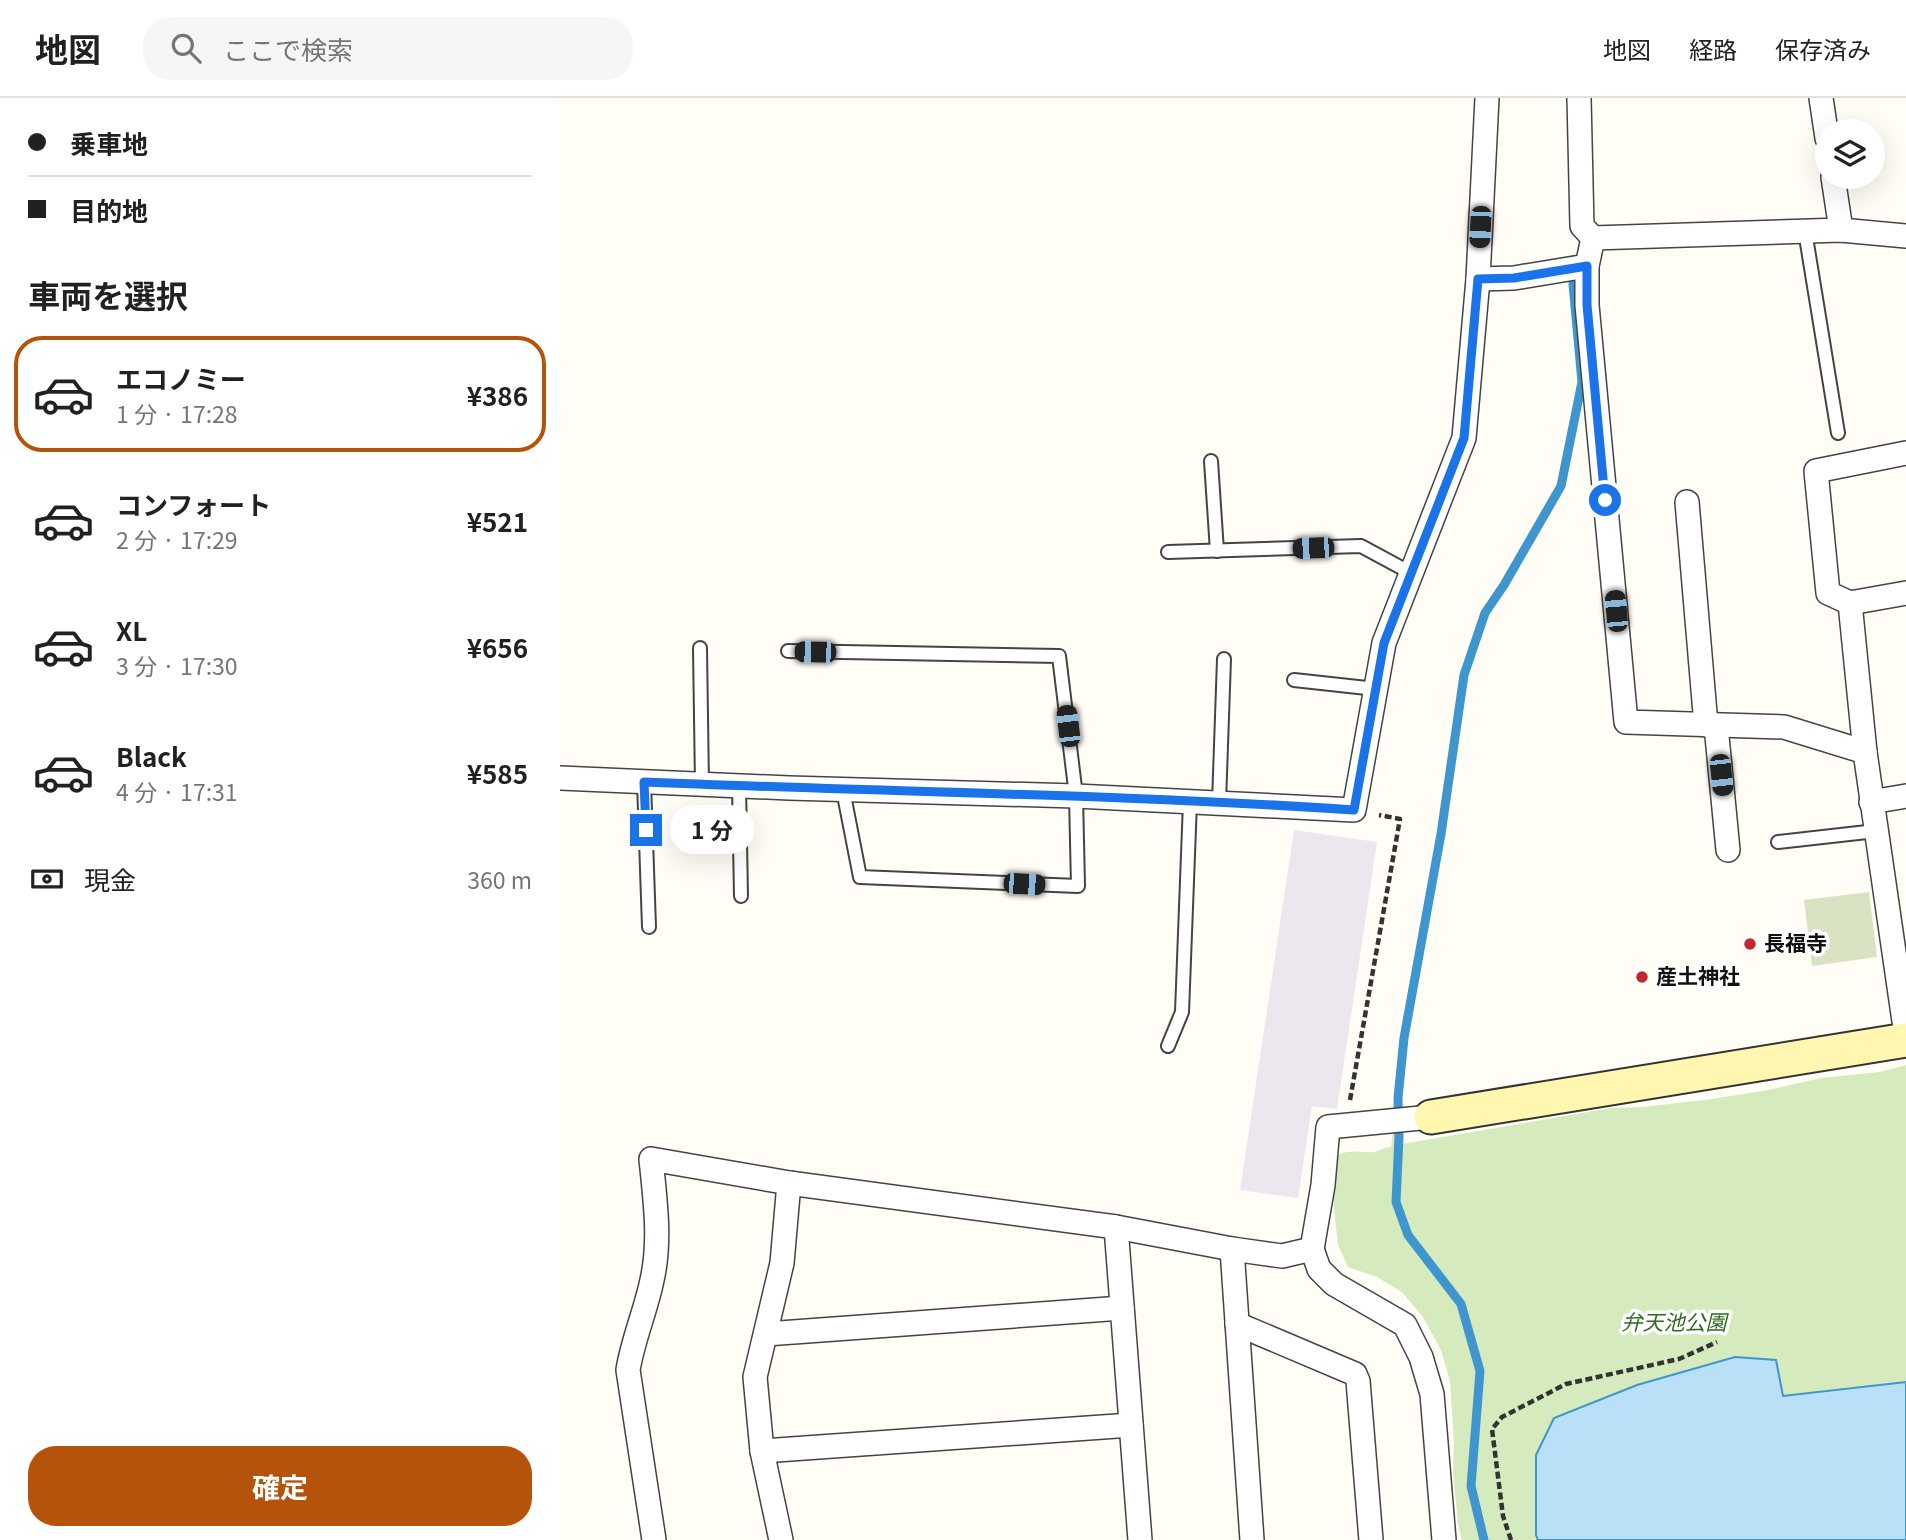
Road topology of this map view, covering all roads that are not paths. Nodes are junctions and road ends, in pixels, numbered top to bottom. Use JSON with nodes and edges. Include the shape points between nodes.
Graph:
{"nodes":[{"id":1,"x":1487,"y":98,"type":"edge"},
{"id":2,"x":1579,"y":98,"type":"edge"},
{"id":3,"x":1821,"y":98,"type":"edge"},
{"id":4,"x":1824,"y":119,"type":"edge"},
{"id":5,"x":1835,"y":189,"type":"edge"},
{"id":6,"x":1841,"y":230,"type":"junction"},
{"id":7,"x":1805,"y":232,"type":"junction"},
{"id":8,"x":1906,"y":236,"type":"edge"},
{"id":9,"x":1594,"y":238,"type":"junction"},
{"id":10,"x":1587,"y":266,"type":"junction"},
{"id":11,"x":1478,"y":279,"type":"junction"},
{"id":12,"x":1838,"y":433,"type":"dead end"},
{"id":13,"x":1906,"y":453,"type":"edge"},
{"id":14,"x":1211,"y":461,"type":"dead end"},
{"id":15,"x":1687,"y":502,"type":"dead end"},
{"id":16,"x":1217,"y":551,"type":"junction"},
{"id":17,"x":1168,"y":552,"type":"dead end"},
{"id":18,"x":1411,"y":573,"type":"junction"},
{"id":19,"x":1906,"y":593,"type":"edge"},
{"id":20,"x":1850,"y":603,"type":"junction"},
{"id":21,"x":700,"y":648,"type":"dead end"},
{"id":22,"x":788,"y":651,"type":"dead end"},
{"id":23,"x":1224,"y":659,"type":"dead end"},
{"id":24,"x":1294,"y":680,"type":"dead end"},
{"id":25,"x":1376,"y":689,"type":"junction"},
{"id":26,"x":1711,"y":725,"type":"junction"},
{"id":27,"x":1865,"y":752,"type":"junction"},
{"id":28,"x":560,"y":778,"type":"edge"},
{"id":29,"x":644,"y":782,"type":"junction"},
{"id":30,"x":702,"y":785,"type":"junction"},
{"id":31,"x":739,"y":786,"type":"junction"},
{"id":32,"x":843,"y":790,"type":"junction"},
{"id":33,"x":1076,"y":796,"type":"junction"},
{"id":34,"x":1906,"y":796,"type":"edge"},
{"id":35,"x":1190,"y":802,"type":"junction"},
{"id":36,"x":1871,"y":802,"type":"junction"},
{"id":37,"x":1219,"y":803,"type":"junction"},
{"id":38,"x":1876,"y":831,"type":"junction"},
{"id":39,"x":1778,"y":842,"type":"dead end"},
{"id":40,"x":1728,"y":850,"type":"dead end"},
{"id":41,"x":741,"y":895,"type":"dead end"},
{"id":42,"x":649,"y":927,"type":"dead end"},
{"id":43,"x":1906,"y":1038,"type":"edge"},
{"id":44,"x":1168,"y":1046,"type":"dead end"},
{"id":45,"x":1431,"y":1117,"type":"joint"},
{"id":46,"x":795,"y":1184,"type":"junction"},
{"id":47,"x":1116,"y":1227,"type":"junction"},
{"id":48,"x":1232,"y":1249,"type":"junction"},
{"id":49,"x":1312,"y":1249,"type":"junction"},
{"id":50,"x":1122,"y":1308,"type":"junction"},
{"id":51,"x":1237,"y":1324,"type":"junction"},
{"id":52,"x":766,"y":1334,"type":"junction"},
{"id":53,"x":1131,"y":1425,"type":"junction"},
{"id":54,"x":762,"y":1451,"type":"junction"},
{"id":55,"x":654,"y":1540,"type":"edge"},
{"id":56,"x":781,"y":1540,"type":"edge"},
{"id":57,"x":1140,"y":1540,"type":"edge"},
{"id":58,"x":1252,"y":1540,"type":"edge"},
{"id":59,"x":1371,"y":1540,"type":"edge"},
{"id":60,"x":1444,"y":1540,"type":"edge"}],
"edges":[{"from":1,"to":11,"type":"street"},
{"from":2,"to":9,"type":"street","via":[[1581,226]]},
{"from":3,"to":4,"type":"street"},
{"from":5,"to":6,"type":"street"},
{"from":6,"to":7,"type":"street"},
{"from":6,"to":8,"type":"street"},
{"from":7,"to":9,"type":"street"},
{"from":7,"to":12,"type":"lane"},
{"from":9,"to":10,"type":"street"},
{"from":10,"to":11,"type":"street"},
{"from":10,"to":26,"type":"street","via":[[1626,722]]},
{"from":11,"to":18,"type":"street","via":[[1464,438]]},
{"from":13,"to":20,"type":"street","via":[[1816,471],[1828,593]]},
{"from":14,"to":16,"type":"lane"},
{"from":15,"to":26,"type":"street"},
{"from":16,"to":17,"type":"lane"},
{"from":16,"to":18,"type":"lane","via":[[1361,546]]},
{"from":18,"to":25,"type":"street","via":[[1384,643]]},
{"from":19,"to":20,"type":"street"},
{"from":20,"to":27,"type":"street"},
{"from":21,"to":30,"type":"lane"},
{"from":22,"to":33,"type":"lane","via":[[1059,656]]},
{"from":23,"to":37,"type":"lane"},
{"from":24,"to":25,"type":"lane"},
{"from":25,"to":37,"type":"street","via":[[1354,810]]},
{"from":26,"to":27,"type":"street","via":[[1784,727]]},
{"from":26,"to":40,"type":"street"},
{"from":27,"to":36,"type":"street"},
{"from":28,"to":29,"type":"street"},
{"from":29,"to":30,"type":"street"},
{"from":29,"to":42,"type":"lane"},
{"from":30,"to":31,"type":"street"},
{"from":31,"to":32,"type":"street"},
{"from":31,"to":41,"type":"lane"},
{"from":32,"to":33,"type":"street"},
{"from":32,"to":33,"type":"lane","via":[[860,877],[1078,886]]},
{"from":33,"to":35,"type":"street"},
{"from":34,"to":36,"type":"street"},
{"from":35,"to":37,"type":"street"},
{"from":35,"to":44,"type":"lane","via":[[1182,1012]]},
{"from":36,"to":38,"type":"street"},
{"from":38,"to":39,"type":"lane"},
{"from":38,"to":43,"type":"street"},
{"from":43,"to":45,"type":"street"},
{"from":45,"to":49,"type":"street","via":[[1328,1127]]},
{"from":46,"to":47,"type":"street"},
{"from":46,"to":52,"type":"street","via":[[789,1183],[782,1263]]},
{"from":46,"to":55,"type":"street","via":[[651,1159],[656,1257],[628,1370]]},
{"from":47,"to":48,"type":"street"},
{"from":47,"to":50,"type":"street"},
{"from":48,"to":49,"type":"street","via":[[1282,1256]]},
{"from":48,"to":51,"type":"street"},
{"from":49,"to":60,"type":"street","via":[[1319,1269],[1334,1284],[1405,1325],[1420,1357],[1432,1394]]},
{"from":50,"to":52,"type":"street"},
{"from":50,"to":53,"type":"street"},
{"from":51,"to":58,"type":"street"},
{"from":51,"to":59,"type":"street","via":[[1355,1374]]},
{"from":52,"to":54,"type":"street","via":[[755,1377]]},
{"from":53,"to":54,"type":"street"},
{"from":53,"to":57,"type":"street"},
{"from":54,"to":56,"type":"street"}]}
